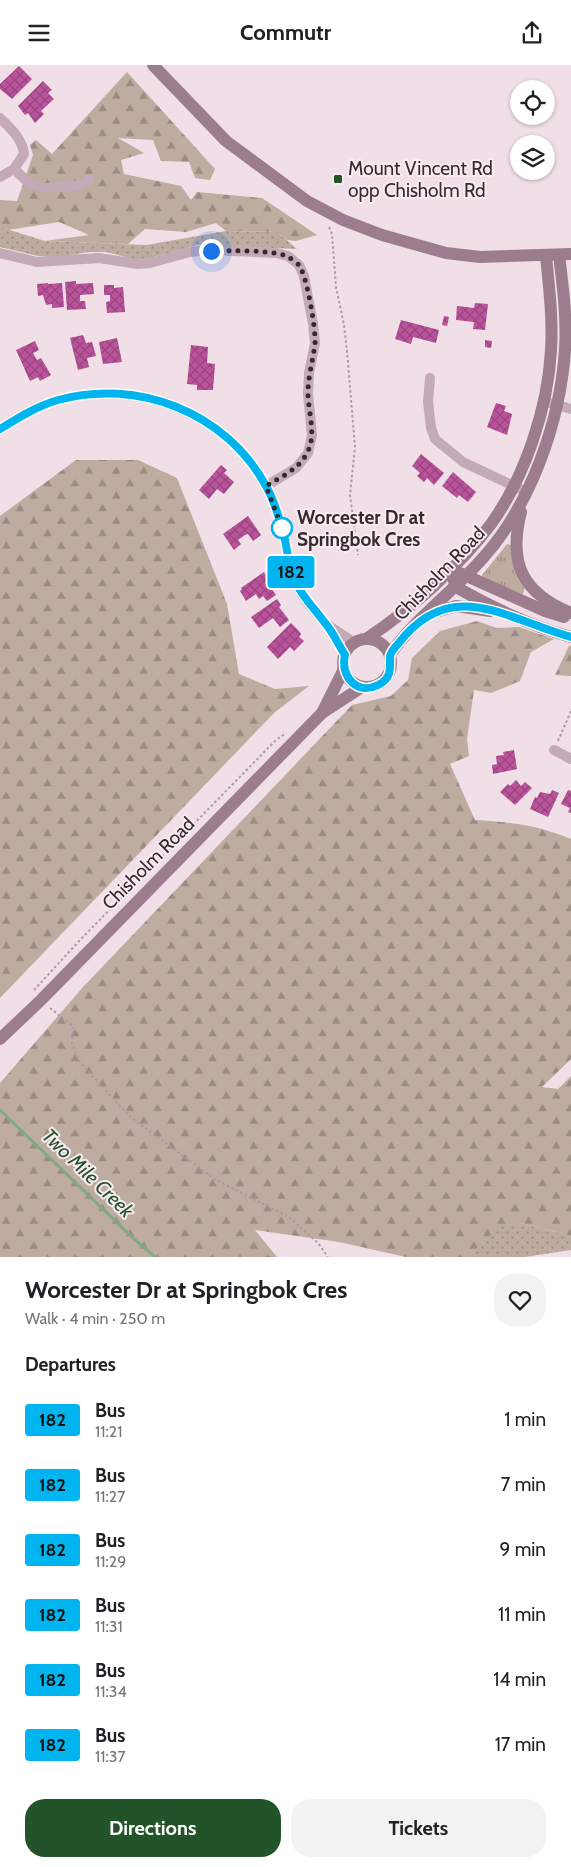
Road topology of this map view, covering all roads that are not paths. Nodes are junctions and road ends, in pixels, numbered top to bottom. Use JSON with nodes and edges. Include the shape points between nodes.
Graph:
{"nodes":[{"id":1,"x":153,"y":65,"type":"edge"},
{"id":2,"x":0,"y":118,"type":"edge"},
{"id":3,"x":14,"y":169,"type":"junction"},
{"id":4,"x":0,"y":177,"type":"edge"},
{"id":5,"x":90,"y":179,"type":"dead end"},
{"id":6,"x":0,"y":253,"type":"edge"},
{"id":7,"x":559,"y":255,"type":"edge"},
{"id":8,"x":430,"y":378,"type":"dead end"},
{"id":9,"x":544,"y":402,"type":"junction"},
{"id":10,"x":557,"y":405,"type":"junction"},
{"id":11,"x":571,"y":409,"type":"edge"},
{"id":12,"x":0,"y":429,"type":"edge"},
{"id":13,"x":266,"y":486,"type":"junction"},
{"id":14,"x":513,"y":486,"type":"junction"},
{"id":15,"x":526,"y":493,"type":"junction"},
{"id":16,"x":450,"y":569,"type":"junction"},
{"id":17,"x":467,"y":576,"type":"junction"},
{"id":18,"x":456,"y":587,"type":"junction"},
{"id":19,"x":571,"y":613,"type":"edge"},
{"id":20,"x":425,"y":616,"type":"junction"},
{"id":21,"x":510,"y":616,"type":"junction"},
{"id":22,"x":571,"y":619,"type":"edge"},
{"id":23,"x":326,"y":624,"type":"junction"},
{"id":24,"x":571,"y":637,"type":"edge"},
{"id":25,"x":360,"y":641,"type":"junction"},
{"id":26,"x":345,"y":655,"type":"junction"},
{"id":27,"x":390,"y":655,"type":"junction"},
{"id":28,"x":344,"y":669,"type":"junction"},
{"id":29,"x":362,"y":687,"type":"junction"},
{"id":30,"x":322,"y":713,"type":"junction"},
{"id":31,"x":554,"y":750,"type":"road end"},
{"id":32,"x":571,"y":759,"type":"edge"},
{"id":33,"x":0,"y":1039,"type":"edge"}],
"edges":[{"from":1,"to":7,"type":"main road","via":[[226,141],[307,201],[343,220],[446,253],[480,257]]},
{"from":2,"to":3,"type":"street","via":[[23,145],[24,154]]},
{"from":3,"to":4,"type":"street"},
{"from":3,"to":5,"type":"street","via":[[30,184],[46,189],[81,185]]},
{"from":6,"to":13,"type":"street","via":[[37,262],[99,258],[138,264],[190,252],[276,253],[288,256],[299,265],[304,276],[315,343],[308,394],[312,435],[308,453],[296,468]]},
{"from":7,"to":9,"type":"main road","name":"Chisholm Road"},
{"from":7,"to":10,"type":"main road","name":"Chisholm Road","via":[[566,324]]},
{"from":8,"to":14,"type":"street","via":[[428,402],[435,439],[463,463]]},
{"from":9,"to":10,"type":"street"},
{"from":9,"to":14,"type":"main road","name":"Chisholm Road"},
{"from":10,"to":11,"type":"street"},
{"from":10,"to":15,"type":"main road","name":"Chisholm Road"},
{"from":12,"to":13,"type":"street","via":[[56,400],[87,394],[117,393],[143,397],[195,414],[219,429],[245,456]]},
{"from":13,"to":23,"type":"street","via":[[282,529],[290,570],[302,595]]},
{"from":14,"to":15,"type":"street"},
{"from":14,"to":16,"type":"main road","name":"Chisholm Road","via":[[491,524]]},
{"from":15,"to":17,"type":"main road","name":"Chisholm Road","via":[[500,536]]},
{"from":15,"to":19,"type":"main road","via":[[516,532],[519,566],[541,596]]},
{"from":16,"to":17,"type":"main road"},
{"from":16,"to":18,"type":"main road"},
{"from":16,"to":25,"type":"main road","name":"Chisholm Road","via":[[403,613]]},
{"from":17,"to":18,"type":"main road","name":"Chisholm Road"},
{"from":17,"to":22,"type":"main road","via":[[544,611]]},
{"from":18,"to":20,"type":"main road","name":"Chisholm Road"},
{"from":18,"to":21,"type":"main road"},
{"from":20,"to":21,"type":"main road","via":[[456,606]]},
{"from":20,"to":27,"type":"main road","name":"Chisholm Road"},
{"from":21,"to":24,"type":"main road"},
{"from":23,"to":25,"type":"street"},
{"from":23,"to":26,"type":"street"},
{"from":25,"to":26,"type":"main road"},
{"from":25,"to":27,"type":"main road","via":[[381,643]]},
{"from":26,"to":28,"type":"main road"},
{"from":27,"to":29,"type":"main road","via":[[391,668],[386,680],[375,687]]},
{"from":28,"to":29,"type":"main road","via":[[350,681]]},
{"from":28,"to":30,"type":"main road","name":"Chisholm Road"},
{"from":29,"to":30,"type":"main road","name":"Chisholm Road"},
{"from":30,"to":33,"type":"main road","name":"Chisholm Road"},
{"from":31,"to":32,"type":"street"}]}
